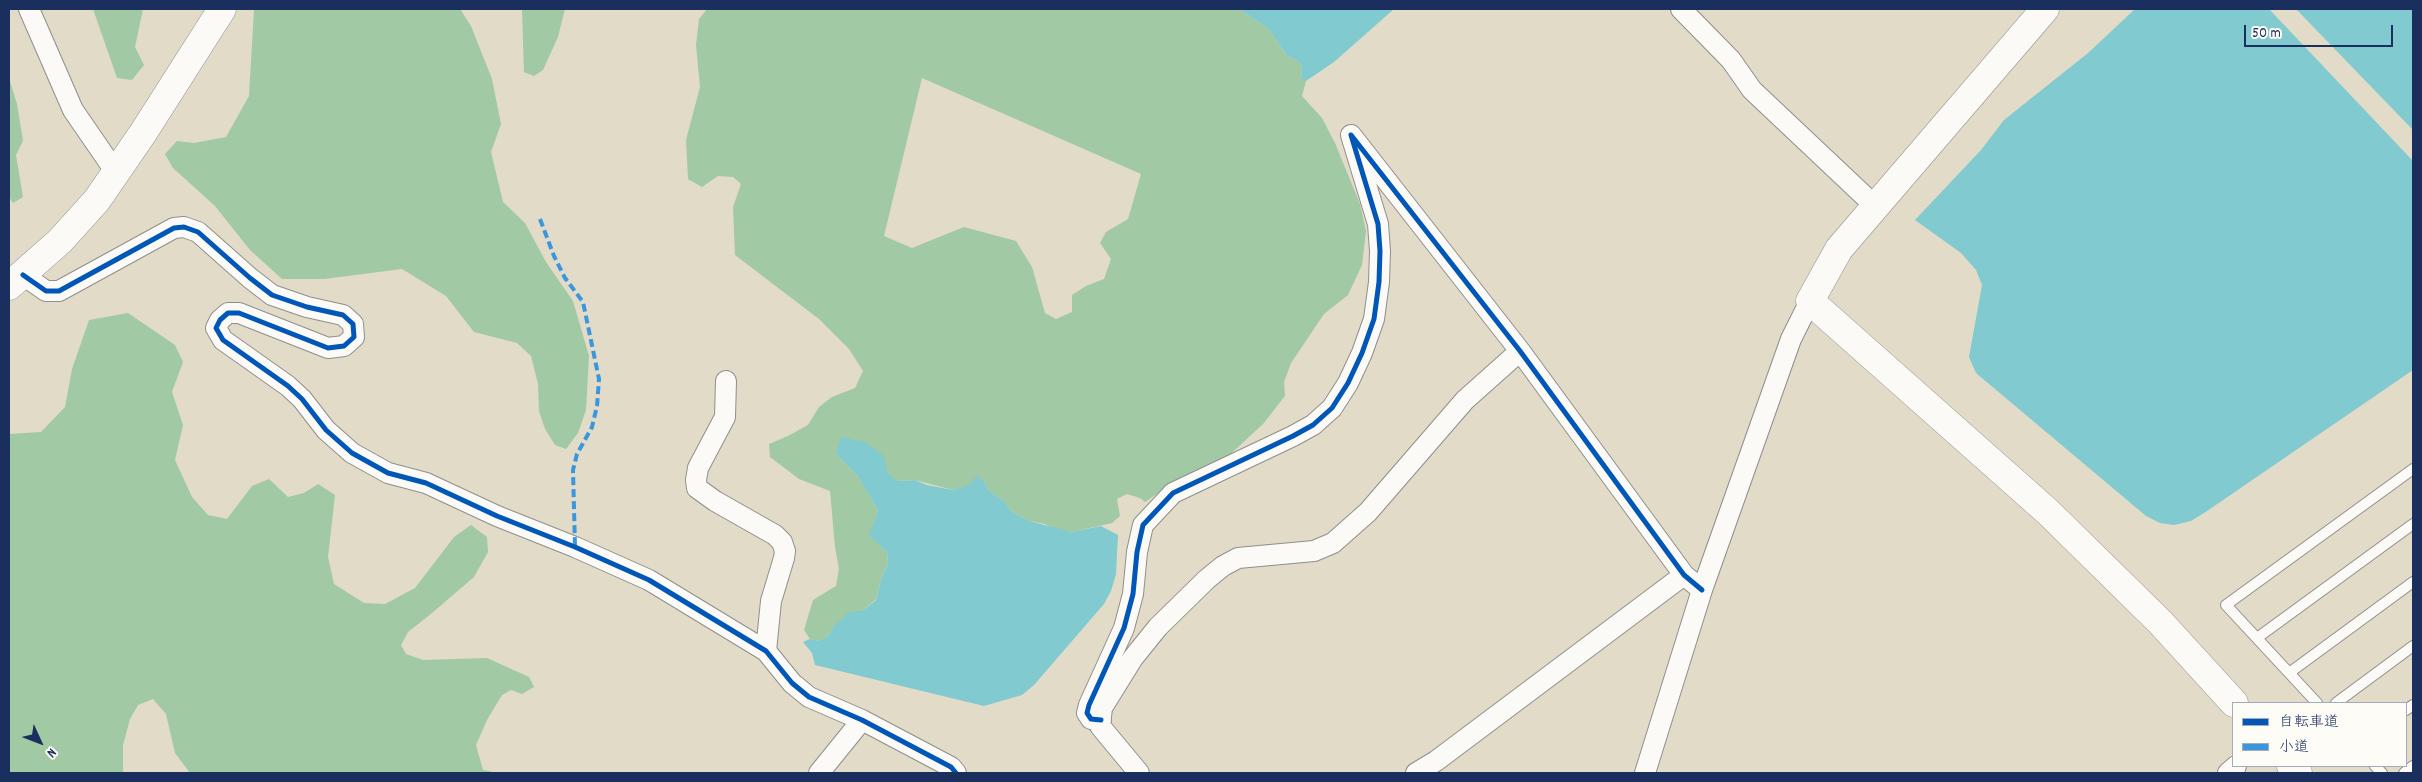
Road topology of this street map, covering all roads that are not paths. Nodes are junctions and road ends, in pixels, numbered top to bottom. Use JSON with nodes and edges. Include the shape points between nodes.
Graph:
{"nodes":[{"id":1,"x":29,"y":9,"type":"edge"},
{"id":2,"x":222,"y":9,"type":"edge"},
{"id":3,"x":1681,"y":9,"type":"edge"},
{"id":4,"x":2045,"y":9,"type":"edge"},
{"id":5,"x":117,"y":174,"type":"junction"},
{"id":6,"x":1874,"y":206,"type":"junction"},
{"id":7,"x":16,"y":280,"type":"edge"},
{"id":8,"x":1810,"y":301,"type":"junction"},
{"id":9,"x":1520,"y":351,"type":"junction"},
{"id":10,"x":726,"y":381,"type":"dead end"},
{"id":11,"x":2411,"y":475,"type":"edge"},
{"id":12,"x":2413,"y":524,"type":"edge"},
{"id":13,"x":1684,"y":575,"type":"junction"},
{"id":14,"x":2413,"y":582,"type":"edge"},
{"id":15,"x":1702,"y":590,"type":"junction"},
{"id":16,"x":2257,"y":638,"type":"junction"},
{"id":17,"x":2413,"y":646,"type":"edge"},
{"id":18,"x":766,"y":651,"type":"junction"},
{"id":19,"x":2289,"y":673,"type":"junction"},
{"id":20,"x":2233,"y":702,"type":"edge"},
{"id":21,"x":2316,"y":702,"type":"edge"},
{"id":22,"x":2337,"y":702,"type":"edge"},
{"id":23,"x":862,"y":720,"type":"junction"},
{"id":24,"x":1101,"y":720,"type":"junction"},
{"id":25,"x":2413,"y":766,"type":"edge"},
{"id":26,"x":819,"y":773,"type":"edge"},
{"id":27,"x":956,"y":773,"type":"edge"},
{"id":28,"x":1140,"y":773,"type":"edge"},
{"id":29,"x":1416,"y":773,"type":"edge"},
{"id":30,"x":1645,"y":773,"type":"edge"},
{"id":31,"x":2404,"y":773,"type":"edge"}],
"edges":[{"from":1,"to":5,"type":"street","via":[[73,110]]},
{"from":2,"to":5,"type":"street"},
{"from":3,"to":6,"type":"street","via":[[1731,60],[1752,90]]},
{"from":4,"to":6,"type":"street"},
{"from":5,"to":7,"type":"street","via":[[60,241]]},
{"from":6,"to":8,"type":"street","via":[[1839,249]]},
{"from":7,"to":18,"type":"street","via":[[46,291],[59,291],[174,228],[184,227],[198,232],[272,295],[343,315],[353,324],[354,337],[349,342],[328,348],[239,313],[228,313],[216,328],[223,340],[288,386],[326,430],[352,453],[388,474],[426,483],[649,580]]},
{"from":8,"to":15,"type":"street","via":[[1791,339]]},
{"from":8,"to":20,"type":"street","via":[[2048,512],[2161,623]]},
{"from":9,"to":13,"type":"street"},
{"from":9,"to":24,"type":"street","via":[[1466,400],[1368,512],[1333,543],[1314,551],[1238,558],[1207,579],[1158,627],[1133,658],[1102,708]]},
{"from":9,"to":24,"type":"street","via":[[1351,135],[1378,224],[1380,251],[1374,318],[1362,353],[1332,408],[1313,425],[1173,493],[1143,525],[1133,594],[1124,628],[1089,705],[1091,719]]},
{"from":10,"to":18,"type":"street","via":[[725,417],[698,468],[697,488],[782,542],[784,558],[771,602]]},
{"from":11,"to":16,"type":"lane","via":[[2226,605]]},
{"from":12,"to":16,"type":"lane"},
{"from":13,"to":15,"type":"street"},
{"from":13,"to":29,"type":"street"},
{"from":14,"to":19,"type":"lane"},
{"from":15,"to":30,"type":"street"},
{"from":16,"to":19,"type":"lane"},
{"from":17,"to":22,"type":"lane"},
{"from":18,"to":23,"type":"street","via":[[792,683],[809,697]]},
{"from":19,"to":21,"type":"lane"},
{"from":23,"to":26,"type":"street"},
{"from":23,"to":27,"type":"street","via":[[951,767]]},
{"from":24,"to":28,"type":"street","via":[[1100,726]]},
{"from":25,"to":31,"type":"lane"}]}
